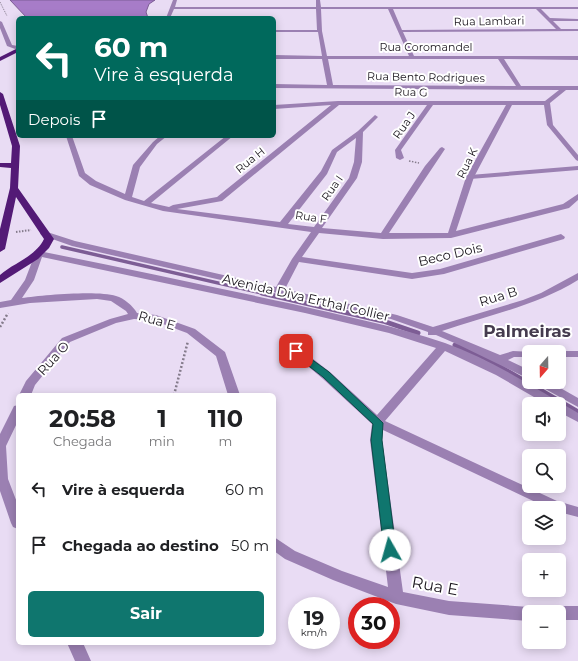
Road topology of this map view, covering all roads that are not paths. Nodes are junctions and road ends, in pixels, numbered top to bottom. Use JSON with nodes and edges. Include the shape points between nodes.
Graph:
{"nodes":[{"id":1,"x":175,"y":0,"type":"edge"},
{"id":2,"x":318,"y":0,"type":"edge"},
{"id":3,"x":172,"y":8,"type":"junction"},
{"id":4,"x":320,"y":8,"type":"junction"},
{"id":5,"x":390,"y":8,"type":"junction"},
{"id":6,"x":537,"y":8,"type":"junction"},
{"id":7,"x":578,"y":8,"type":"edge"},
{"id":8,"x":169,"y":16,"type":"edge"},
{"id":9,"x":549,"y":19,"type":"junction"},
{"id":10,"x":578,"y":20,"type":"edge"},
{"id":11,"x":0,"y":22,"type":"edge"},
{"id":12,"x":560,"y":30,"type":"junction"},
{"id":13,"x":578,"y":30,"type":"edge"},
{"id":14,"x":276,"y":31,"type":"edge"},
{"id":15,"x":320,"y":31,"type":"junction"},
{"id":16,"x":400,"y":32,"type":"junction"},
{"id":17,"x":16,"y":48,"type":"edge"},
{"id":18,"x":16,"y":50,"type":"edge"},
{"id":19,"x":276,"y":57,"type":"edge"},
{"id":20,"x":325,"y":57,"type":"junction"},
{"id":21,"x":412,"y":57,"type":"junction"},
{"id":22,"x":500,"y":58,"type":"junction"},
{"id":23,"x":578,"y":58,"type":"edge"},
{"id":24,"x":0,"y":59,"type":"edge"},
{"id":25,"x":276,"y":86,"type":"edge"},
{"id":26,"x":330,"y":86,"type":"junction"},
{"id":27,"x":566,"y":87,"type":"junction"},
{"id":28,"x":520,"y":88,"type":"junction"},
{"id":29,"x":578,"y":88,"type":"edge"},
{"id":30,"x":0,"y":94,"type":"edge"},
{"id":31,"x":338,"y":103,"type":"junction"},
{"id":32,"x":510,"y":103,"type":"junction"},
{"id":33,"x":547,"y":103,"type":"junction"},
{"id":34,"x":431,"y":104,"type":"junction"},
{"id":35,"x":276,"y":106,"type":"edge"},
{"id":36,"x":375,"y":117,"type":"dead end"},
{"id":37,"x":8,"y":122,"type":"junction"},
{"id":38,"x":16,"y":125,"type":"edge"},
{"id":39,"x":360,"y":132,"type":"junction"},
{"id":40,"x":21,"y":138,"type":"edge"},
{"id":41,"x":70,"y":138,"type":"edge"},
{"id":42,"x":161,"y":138,"type":"edge"},
{"id":43,"x":227,"y":138,"type":"edge"},
{"id":44,"x":16,"y":146,"type":"junction"},
{"id":45,"x":442,"y":150,"type":"dead end"},
{"id":46,"x":400,"y":158,"type":"road end"},
{"id":47,"x":578,"y":159,"type":"edge"},
{"id":48,"x":0,"y":165,"type":"edge"},
{"id":49,"x":15,"y":166,"type":"junction"},
{"id":50,"x":578,"y":168,"type":"edge"},
{"id":51,"x":470,"y":177,"type":"junction"},
{"id":52,"x":14,"y":188,"type":"junction"},
{"id":53,"x":578,"y":196,"type":"edge"},
{"id":54,"x":128,"y":198,"type":"junction"},
{"id":55,"x":146,"y":203,"type":"junction"},
{"id":56,"x":163,"y":209,"type":"junction"},
{"id":57,"x":283,"y":224,"type":"junction"},
{"id":58,"x":43,"y":230,"type":"junction"},
{"id":59,"x":317,"y":230,"type":"junction"},
{"id":60,"x":451,"y":235,"type":"junction"},
{"id":61,"x":383,"y":236,"type":"junction"},
{"id":62,"x":561,"y":237,"type":"dead end"},
{"id":63,"x":0,"y":249,"type":"edge"},
{"id":64,"x":39,"y":254,"type":"junction"},
{"id":65,"x":296,"y":259,"type":"junction"},
{"id":66,"x":578,"y":276,"type":"edge"},
{"id":67,"x":0,"y":280,"type":"edge"},
{"id":68,"x":279,"y":291,"type":"junction"},
{"id":69,"x":14,"y":303,"type":"junction"},
{"id":70,"x":0,"y":305,"type":"edge"},
{"id":71,"x":134,"y":316,"type":"junction"},
{"id":72,"x":434,"y":330,"type":"junction"},
{"id":73,"x":427,"y":341,"type":"junction"},
{"id":74,"x":443,"y":346,"type":"junction"},
{"id":75,"x":296,"y":351,"type":"dead end"},
{"id":76,"x":522,"y":354,"type":"edge"},
{"id":77,"x":566,"y":354,"type":"edge"},
{"id":78,"x":578,"y":354,"type":"edge"},
{"id":79,"x":500,"y":359,"type":"junction"},
{"id":80,"x":522,"y":371,"type":"edge"},
{"id":81,"x":554,"y":389,"type":"edge"},
{"id":82,"x":26,"y":393,"type":"edge"},
{"id":83,"x":233,"y":393,"type":"edge"},
{"id":84,"x":543,"y":397,"type":"edge"},
{"id":85,"x":578,"y":403,"type":"edge"},
{"id":86,"x":566,"y":411,"type":"edge"},
{"id":87,"x":16,"y":413,"type":"edge"},
{"id":88,"x":578,"y":418,"type":"edge"},
{"id":89,"x":378,"y":423,"type":"junction"},
{"id":90,"x":0,"y":446,"type":"edge"},
{"id":91,"x":578,"y":512,"type":"edge"},
{"id":92,"x":16,"y":518,"type":"edge"},
{"id":93,"x":276,"y":544,"type":"edge"},
{"id":94,"x":396,"y":597,"type":"joint"},
{"id":95,"x":400,"y":598,"type":"edge"},
{"id":96,"x":522,"y":613,"type":"edge"},
{"id":97,"x":566,"y":613,"type":"edge"},
{"id":98,"x":578,"y":613,"type":"edge"},
{"id":99,"x":76,"y":645,"type":"edge"},
{"id":100,"x":84,"y":661,"type":"edge"}],
"edges":[{"from":1,"to":3,"type":"street"},
{"from":2,"to":4,"type":"street"},
{"from":3,"to":4,"type":"street"},
{"from":3,"to":8,"type":"street"},
{"from":4,"to":5,"type":"street"},
{"from":4,"to":15,"type":"street"},
{"from":5,"to":6,"type":"street"},
{"from":5,"to":16,"type":"street"},
{"from":6,"to":7,"type":"street"},
{"from":6,"to":9,"type":"street"},
{"from":9,"to":10,"type":"street"},
{"from":9,"to":12,"type":"street"},
{"from":11,"to":17,"type":"street","via":[[10,46]]},
{"from":12,"to":13,"type":"street","name":"Rua Lambari"},
{"from":12,"to":16,"type":"street","name":"Rua Lambari"},
{"from":14,"to":15,"type":"street"},
{"from":15,"to":20,"type":"street"},
{"from":16,"to":21,"type":"street"},
{"from":18,"to":24,"type":"highway"},
{"from":19,"to":20,"type":"street","name":"Rua Coromandel"},
{"from":20,"to":21,"type":"street","name":"Rua Coromandel"},
{"from":20,"to":26,"type":"street"},
{"from":21,"to":22,"type":"street","name":"Rua Coromandel"},
{"from":22,"to":23,"type":"street","name":"Rua Coromandel"},
{"from":22,"to":28,"type":"street"},
{"from":25,"to":26,"type":"street","name":"Rua Bento Rodrigues"},
{"from":26,"to":28,"type":"street","name":"Rua Bento Rodrigues"},
{"from":27,"to":28,"type":"street","name":"Rua Bento Rodrigues"},
{"from":27,"to":29,"type":"street","name":"Rua Bento Rodrigues"},
{"from":27,"to":33,"type":"street"},
{"from":30,"to":37,"type":"highway"},
{"from":31,"to":34,"type":"street","name":"Rua G"},
{"from":31,"to":35,"type":"street","name":"Rua G"},
{"from":31,"to":56,"type":"street","name":"Rua H","via":[[219,199]]},
{"from":32,"to":33,"type":"street","name":"Rua G"},
{"from":32,"to":34,"type":"street","name":"Rua G"},
{"from":32,"to":51,"type":"street","name":"Rua K"},
{"from":33,"to":47,"type":"street","via":[[550,125]]},
{"from":34,"to":46,"type":"street","name":"Rua J","via":[[398,150]]},
{"from":36,"to":39,"type":"street"},
{"from":37,"to":38,"type":"highway"},
{"from":37,"to":44,"type":"highway"},
{"from":39,"to":57,"type":"street","via":[[334,151],[324,172]]},
{"from":39,"to":59,"type":"street","name":"Rua I","via":[[358,162],[353,178]]},
{"from":40,"to":44,"type":"highway"},
{"from":41,"to":54,"type":"street","name":"Rua F","via":[[82,174],[93,183]]},
{"from":42,"to":54,"type":"street","via":[[136,167]]},
{"from":43,"to":55,"type":"street"},
{"from":44,"to":49,"type":"highway"},
{"from":45,"to":61,"type":"street"},
{"from":48,"to":49,"type":"highway"},
{"from":49,"to":52,"type":"highway"},
{"from":50,"to":51,"type":"lane"},
{"from":51,"to":60,"type":"street","name":"Rua K"},
{"from":52,"to":58,"type":"highway"},
{"from":52,"to":63,"type":"highway"},
{"from":53,"to":60,"type":"street","name":"Rua F","via":[[566,206]]},
{"from":54,"to":55,"type":"street","name":"Rua F"},
{"from":55,"to":56,"type":"street","name":"Rua F"},
{"from":56,"to":57,"type":"street","name":"Rua F"},
{"from":57,"to":59,"type":"street","name":"Rua F"},
{"from":58,"to":64,"type":"highway","via":[[49,239]]},
{"from":58,"to":68,"type":"street","name":"Avenida Diva Erthal Collier","via":[[72,243]]},
{"from":59,"to":61,"type":"street","name":"Rua F"},
{"from":59,"to":65,"type":"street","name":"Rua I"},
{"from":60,"to":61,"type":"street","name":"Rua F"},
{"from":62,"to":65,"type":"street","name":"Beco Dois","via":[[441,272],[412,276]]},
{"from":64,"to":67,"type":"highway"},
{"from":64,"to":69,"type":"street","via":[[27,285]]},
{"from":64,"to":73,"type":"street","name":"Avenida Diva Erthal Collier","via":[[246,296]]},
{"from":65,"to":68,"type":"street","name":"Rua I"},
{"from":66,"to":72,"type":"street","name":"Rua B","via":[[561,288],[515,306]]},
{"from":68,"to":72,"type":"street","name":"Avenida Diva Erthal Collier","via":[[394,317]]},
{"from":69,"to":70,"type":"street","name":"Rua E"},
{"from":69,"to":71,"type":"street","name":"Rua E","via":[[102,296],[114,298],[130,309]]},
{"from":71,"to":82,"type":"street","name":"Rua O","via":[[113,321],[66,340],[30,384]]},
{"from":71,"to":83,"type":"street","name":"Rua E","via":[[153,317],[191,331],[221,354]]},
{"from":72,"to":73,"type":"street"},
{"from":72,"to":79,"type":"street","name":"Avenida Diva Erthal Collier"},
{"from":73,"to":74,"type":"street","name":"Avenida Diva Erthal Collier"},
{"from":74,"to":84,"type":"street","name":"Avenida Diva Erthal Collier","via":[[489,367]]},
{"from":74,"to":89,"type":"street"},
{"from":75,"to":89,"type":"street","via":[[326,374]]},
{"from":76,"to":79,"type":"street"},
{"from":77,"to":78,"type":"street"},
{"from":79,"to":80,"type":"street","name":"Avenida Diva Erthal Collier"},
{"from":81,"to":85,"type":"street"},
{"from":86,"to":88,"type":"street"},
{"from":87,"to":90,"type":"street"},
{"from":89,"to":91,"type":"street","via":[[554,505]]},
{"from":89,"to":94,"type":"street","via":[[376,440]]},
{"from":90,"to":92,"type":"street","via":[[2,479]]},
{"from":93,"to":94,"type":"street","name":"Rua E","via":[[290,555]]},
{"from":95,"to":96,"type":"street","name":"Rua E","via":[[448,608]]},
{"from":97,"to":98,"type":"street"},
{"from":99,"to":100,"type":"street"}]}
